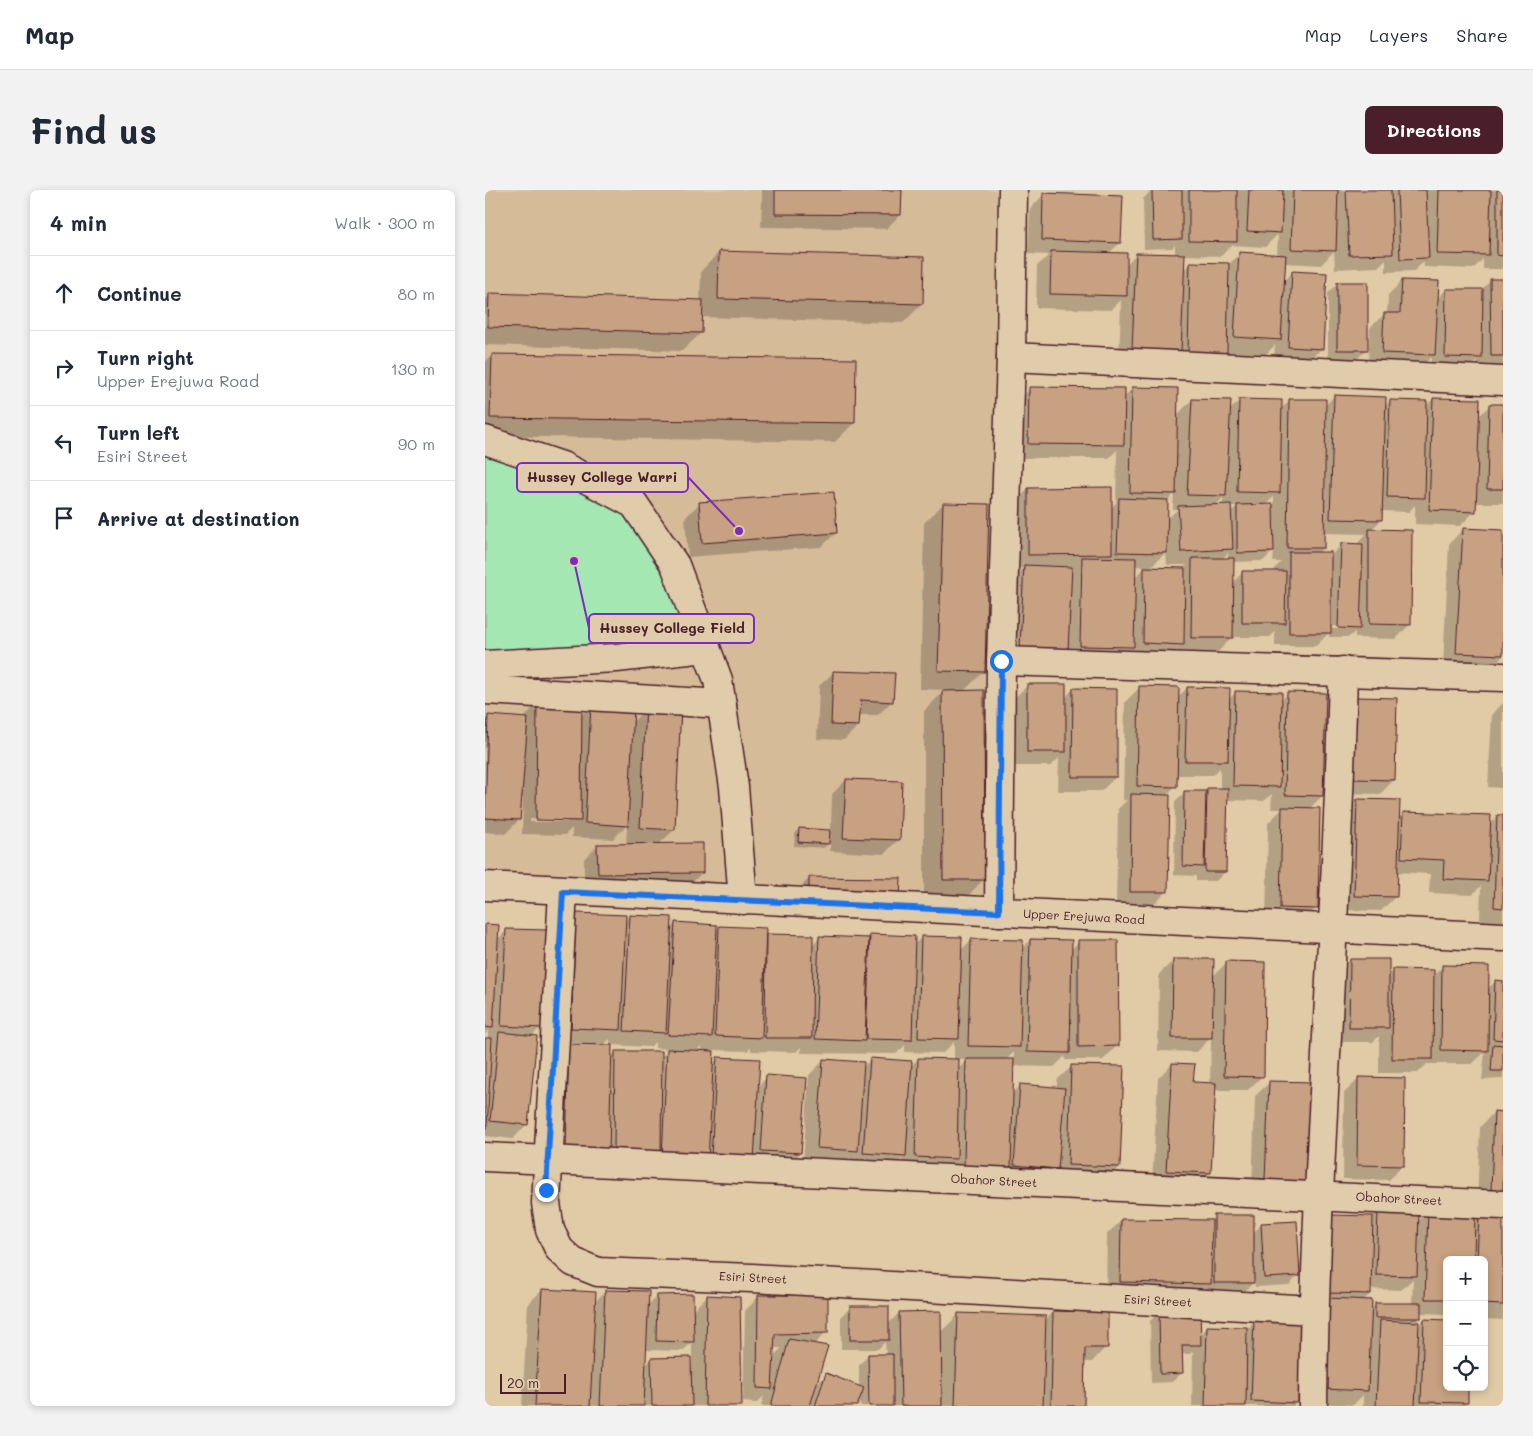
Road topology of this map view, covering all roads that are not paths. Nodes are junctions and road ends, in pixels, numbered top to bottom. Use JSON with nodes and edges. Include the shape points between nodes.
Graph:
{"nodes":[{"id":1,"x":1013,"y":190,"type":"edge"},
{"id":2,"x":1011,"y":358,"type":"junction"},
{"id":3,"x":1503,"y":381,"type":"edge"},
{"id":4,"x":485,"y":440,"type":"edge"},
{"id":5,"x":706,"y":648,"type":"junction"},
{"id":6,"x":1001,"y":661,"type":"junction"},
{"id":7,"x":485,"y":665,"type":"edge"},
{"id":8,"x":1343,"y":671,"type":"junction"},
{"id":9,"x":1503,"y":677,"type":"edge"},
{"id":10,"x":485,"y":690,"type":"edge"},
{"id":11,"x":722,"y":704,"type":"junction"},
{"id":12,"x":485,"y":886,"type":"edge"},
{"id":13,"x":563,"y":892,"type":"junction"},
{"id":14,"x":743,"y":900,"type":"junction"},
{"id":15,"x":999,"y":912,"type":"junction"},
{"id":16,"x":1331,"y":930,"type":"junction"},
{"id":17,"x":1503,"y":937,"type":"edge"},
{"id":18,"x":485,"y":1157,"type":"edge"},
{"id":19,"x":547,"y":1160,"type":"junction"},
{"id":20,"x":1321,"y":1195,"type":"junction"},
{"id":21,"x":1503,"y":1205,"type":"edge"},
{"id":22,"x":1314,"y":1310,"type":"junction"},
{"id":23,"x":1313,"y":1406,"type":"edge"}],
"edges":[{"from":1,"to":2,"type":"street"},
{"from":2,"to":3,"type":"street"},
{"from":2,"to":6,"type":"street"},
{"from":4,"to":5,"type":"street","via":[[562,466],[634,504],[675,565]]},
{"from":5,"to":7,"type":"street","via":[[616,658]]},
{"from":5,"to":11,"type":"street","via":[[718,680]]},
{"from":6,"to":8,"type":"street"},
{"from":6,"to":15,"type":"street"},
{"from":8,"to":9,"type":"street"},
{"from":8,"to":16,"type":"street","via":[[1341,802]]},
{"from":10,"to":11,"type":"street"},
{"from":11,"to":14,"type":"street","via":[[734,787]]},
{"from":12,"to":13,"type":"street","name":"Upper Erejuwa Road"},
{"from":13,"to":14,"type":"street","name":"Upper Erejuwa Road"},
{"from":13,"to":19,"type":"street","name":"Esiri Street"},
{"from":14,"to":15,"type":"street","name":"Upper Erejuwa Road"},
{"from":15,"to":16,"type":"street","name":"Upper Erejuwa Road"},
{"from":16,"to":17,"type":"street","name":"Upper Erejuwa Road"},
{"from":16,"to":20,"type":"street"},
{"from":18,"to":19,"type":"street","name":"Obahor Street"},
{"from":19,"to":20,"type":"street","name":"Obahor Street"},
{"from":19,"to":22,"type":"street","name":"Esiri Street","via":[[546,1203],[550,1230],[556,1243],[573,1262],[599,1272]]},
{"from":20,"to":21,"type":"street","name":"Obahor Street"},
{"from":20,"to":22,"type":"street"},
{"from":22,"to":23,"type":"street"}]}
